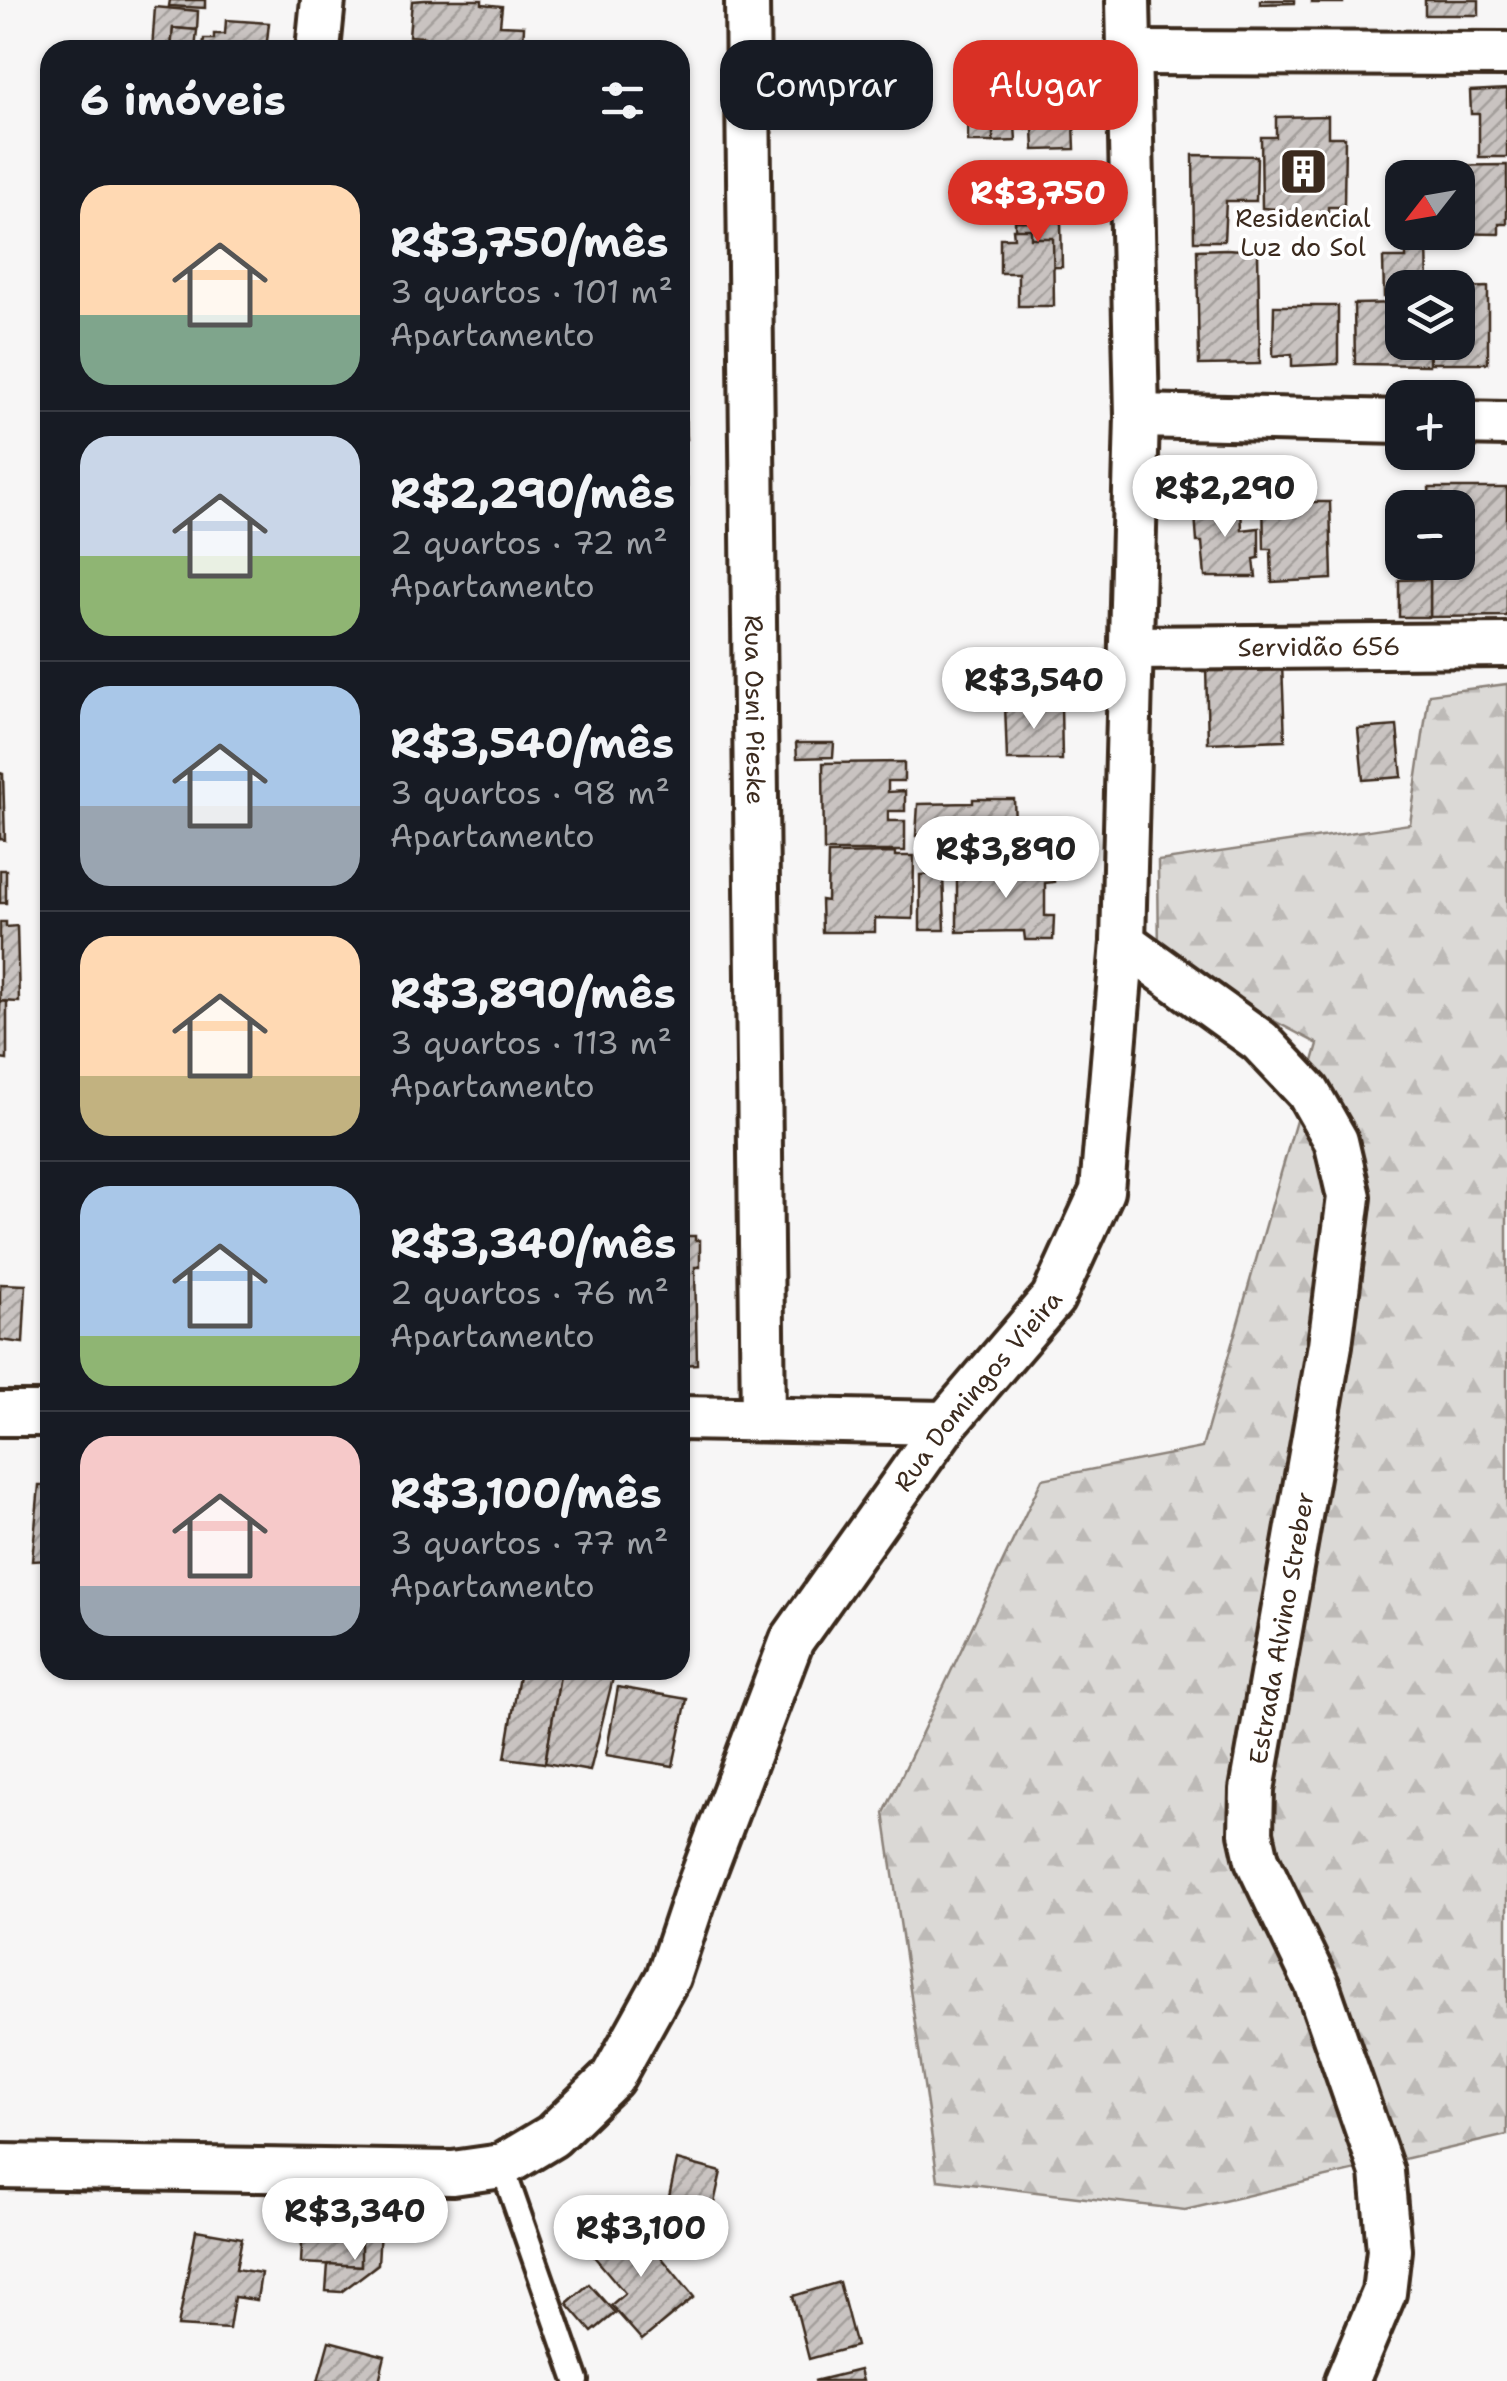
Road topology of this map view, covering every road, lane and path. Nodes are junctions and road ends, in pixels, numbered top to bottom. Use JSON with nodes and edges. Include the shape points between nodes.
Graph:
{"nodes":[{"id":1,"x":323,"y":0,"type":"edge"},
{"id":2,"x":747,"y":0,"type":"edge"},
{"id":3,"x":1128,"y":0,"type":"edge"},
{"id":4,"x":319,"y":40,"type":"edge"},
{"id":5,"x":1129,"y":40,"type":"edge"},
{"id":6,"x":1138,"y":53,"type":"edge"},
{"id":7,"x":1507,"y":54,"type":"edge"},
{"id":8,"x":1131,"y":130,"type":"edge"},
{"id":9,"x":1137,"y":416,"type":"junction"},
{"id":10,"x":1385,"y":422,"type":"edge"},
{"id":11,"x":1475,"y":423,"type":"edge"},
{"id":12,"x":1507,"y":424,"type":"edge"},
{"id":13,"x":1507,"y":646,"type":"edge"},
{"id":14,"x":1131,"y":648,"type":"junction"},
{"id":15,"x":1123,"y":942,"type":"junction"},
{"id":16,"x":0,"y":1414,"type":"edge"},
{"id":17,"x":40,"y":1414,"type":"edge"},
{"id":18,"x":690,"y":1418,"type":"edge"},
{"id":19,"x":763,"y":1418,"type":"junction"},
{"id":20,"x":946,"y":1423,"type":"junction"},
{"id":21,"x":0,"y":2166,"type":"edge"},
{"id":22,"x":502,"y":2166,"type":"junction"},
{"id":23,"x":577,"y":2381,"type":"edge"},
{"id":24,"x":1347,"y":2381,"type":"edge"}],
"edges":[{"from":1,"to":4,"type":"street"},
{"from":2,"to":19,"type":"street","name":"Rua Osni Pieske"},
{"from":3,"to":5,"type":"street","name":"Rua Domingos Vieira"},
{"from":6,"to":7,"type":"street"},
{"from":8,"to":9,"type":"street","name":"Rua Domingos Vieira"},
{"from":9,"to":10,"type":"street"},
{"from":9,"to":14,"type":"street","name":"Rua Domingos Vieira"},
{"from":11,"to":12,"type":"street"},
{"from":13,"to":14,"type":"street","name":"Servidão 656"},
{"from":14,"to":15,"type":"street","name":"Rua Domingos Vieira"},
{"from":15,"to":20,"type":"street","name":"Rua Domingos Vieira","via":[[1102,1191],[1052,1298]]},
{"from":15,"to":24,"type":"street","name":"Estrada Alvino Streber","via":[[1260,1041],[1308,1092],[1336,1141],[1349,1197],[1252,1790],[1251,1833],[1257,1860],[1317,1985],[1382,2172],[1390,2250],[1384,2293]]},
{"from":16,"to":17,"type":"street"},
{"from":18,"to":19,"type":"street"},
{"from":19,"to":20,"type":"street"},
{"from":20,"to":22,"type":"street","name":"Rua Domingos Vieira","via":[[792,1640],[668,1977],[612,2078],[552,2136]]},
{"from":21,"to":22,"type":"street","name":"Rua Domingos Vieira","via":[[453,2173]]},
{"from":22,"to":23,"type":"lane"}]}
